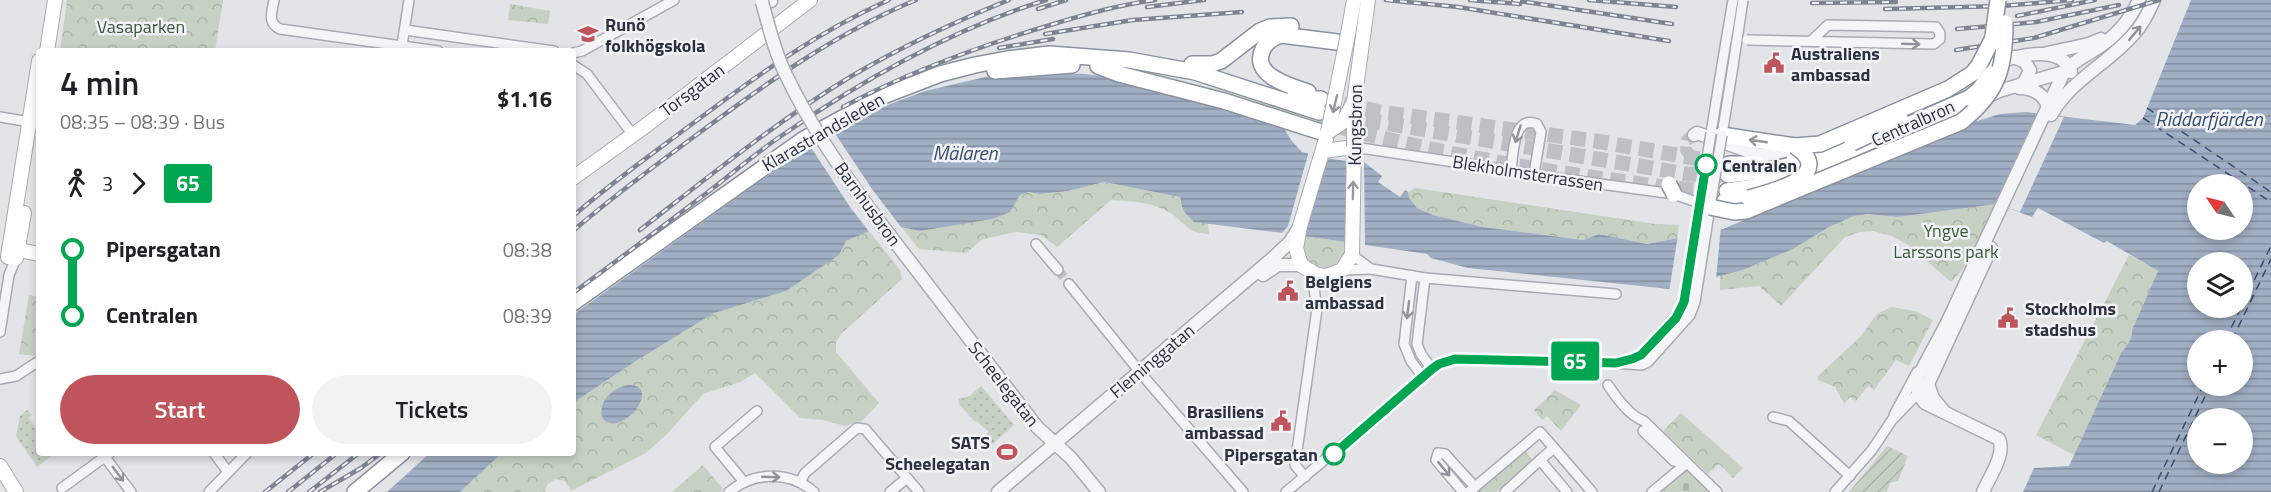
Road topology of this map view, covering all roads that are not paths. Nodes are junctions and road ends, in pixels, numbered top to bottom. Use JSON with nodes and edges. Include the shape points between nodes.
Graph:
{"nodes":[{"id":1,"x":48,"y":0,"type":"edge"},
{"id":2,"x":55,"y":0,"type":"edge"},
{"id":3,"x":274,"y":0,"type":"edge"},
{"id":4,"x":409,"y":0,"type":"edge"},
{"id":5,"x":674,"y":0,"type":"edge"},
{"id":6,"x":810,"y":0,"type":"edge"},
{"id":7,"x":1354,"y":0,"type":"edge"},
{"id":8,"x":1368,"y":0,"type":"edge"},
{"id":9,"x":1733,"y":0,"type":"edge"},
{"id":10,"x":1743,"y":0,"type":"edge"},
{"id":11,"x":1998,"y":0,"type":"edge"},
{"id":12,"x":2008,"y":0,"type":"edge"},
{"id":13,"x":2139,"y":0,"type":"edge"},
{"id":14,"x":2154,"y":0,"type":"edge"},
{"id":15,"x":766,"y":1,"type":"edge"},
{"id":16,"x":2005,"y":23,"type":"junction"},
{"id":17,"x":405,"y":30,"type":"junction"},
{"id":18,"x":2118,"y":32,"type":"junction"},
{"id":19,"x":1993,"y":38,"type":"junction"},
{"id":20,"x":1349,"y":39,"type":"junction"},
{"id":21,"x":1726,"y":39,"type":"junction"},
{"id":22,"x":1737,"y":40,"type":"junction"},
{"id":23,"x":1810,"y":41,"type":"junction"},
{"id":24,"x":402,"y":45,"type":"junction"},
{"id":25,"x":40,"y":48,"type":"edge"},
{"id":26,"x":48,"y":48,"type":"edge"},
{"id":27,"x":420,"y":48,"type":"edge"},
{"id":28,"x":533,"y":48,"type":"edge"},
{"id":29,"x":2116,"y":51,"type":"junction"},
{"id":30,"x":576,"y":52,"type":"edge"},
{"id":31,"x":2047,"y":53,"type":"junction"},
{"id":32,"x":1048,"y":54,"type":"junction"},
{"id":33,"x":2012,"y":58,"type":"junction"},
{"id":34,"x":1192,"y":64,"type":"junction"},
{"id":35,"x":1098,"y":66,"type":"junction"},
{"id":36,"x":576,"y":67,"type":"edge"},
{"id":37,"x":2068,"y":70,"type":"junction"},
{"id":38,"x":1954,"y":80,"type":"junction"},
{"id":39,"x":2015,"y":85,"type":"junction"},
{"id":40,"x":36,"y":92,"type":"edge"},
{"id":41,"x":2061,"y":98,"type":"junction"},
{"id":42,"x":1354,"y":102,"type":"junction"},
{"id":43,"x":2048,"y":112,"type":"junction"},
{"id":44,"x":36,"y":114,"type":"edge"},
{"id":45,"x":0,"y":117,"type":"edge"},
{"id":46,"x":1321,"y":119,"type":"junction"},
{"id":47,"x":33,"y":123,"type":"junction"},
{"id":48,"x":1716,"y":134,"type":"junction"},
{"id":49,"x":633,"y":135,"type":"junction"},
{"id":50,"x":1694,"y":135,"type":"dead end"},
{"id":51,"x":1795,"y":146,"type":"junction"},
{"id":52,"x":1354,"y":147,"type":"junction"},
{"id":53,"x":1852,"y":147,"type":"junction"},
{"id":54,"x":1737,"y":148,"type":"junction"},
{"id":55,"x":1323,"y":151,"type":"junction"},
{"id":56,"x":1728,"y":169,"type":"joint"},
{"id":57,"x":1511,"y":171,"type":"junction"},
{"id":58,"x":1533,"y":174,"type":"junction"},
{"id":59,"x":576,"y":176,"type":"edge"},
{"id":60,"x":1755,"y":187,"type":"junction"},
{"id":61,"x":1705,"y":206,"type":"junction"},
{"id":62,"x":2005,"y":207,"type":"junction"},
{"id":63,"x":1293,"y":243,"type":"junction"},
{"id":64,"x":1036,"y":244,"type":"dead end"},
{"id":65,"x":8,"y":253,"type":"edge"},
{"id":66,"x":1352,"y":253,"type":"junction"},
{"id":67,"x":36,"y":254,"type":"edge"},
{"id":68,"x":36,"y":260,"type":"edge"},
{"id":69,"x":917,"y":269,"type":"joint"},
{"id":70,"x":1306,"y":269,"type":"junction"},
{"id":71,"x":1371,"y":269,"type":"junction"},
{"id":72,"x":1058,"y":270,"type":"tunnel mouth"},
{"id":73,"x":1342,"y":270,"type":"junction"},
{"id":74,"x":1412,"y":276,"type":"junction"},
{"id":75,"x":1425,"y":278,"type":"junction"},
{"id":76,"x":1069,"y":284,"type":"tunnel mouth"},
{"id":77,"x":1616,"y":294,"type":"dead end"},
{"id":78,"x":576,"y":301,"type":"edge"},
{"id":79,"x":576,"y":307,"type":"edge"},
{"id":80,"x":0,"y":332,"type":"edge"},
{"id":81,"x":1404,"y":344,"type":"junction"},
{"id":82,"x":1417,"y":344,"type":"junction"},
{"id":83,"x":1645,"y":358,"type":"junction"},
{"id":84,"x":36,"y":363,"type":"edge"},
{"id":85,"x":1923,"y":366,"type":"junction"},
{"id":86,"x":1432,"y":369,"type":"junction"},
{"id":87,"x":1142,"y":374,"type":"junction"},
{"id":88,"x":1423,"y":377,"type":"junction"},
{"id":89,"x":0,"y":379,"type":"edge"},
{"id":90,"x":1608,"y":384,"type":"dead end"},
{"id":91,"x":1928,"y":384,"type":"junction"},
{"id":92,"x":1918,"y":393,"type":"junction"},
{"id":93,"x":757,"y":411,"type":"dead end"},
{"id":94,"x":1946,"y":413,"type":"junction"},
{"id":95,"x":1773,"y":417,"type":"dead end"},
{"id":96,"x":1892,"y":420,"type":"junction"},
{"id":97,"x":1643,"y":431,"type":"dead end"},
{"id":98,"x":1057,"y":446,"type":"junction"},
{"id":99,"x":1554,"y":448,"type":"junction"},
{"id":100,"x":103,"y":456,"type":"edge"},
{"id":101,"x":107,"y":456,"type":"edge"},
{"id":102,"x":216,"y":456,"type":"edge"},
{"id":103,"x":244,"y":456,"type":"edge"},
{"id":104,"x":398,"y":456,"type":"edge"},
{"id":105,"x":406,"y":456,"type":"edge"},
{"id":106,"x":1540,"y":460,"type":"junction"},
{"id":107,"x":1687,"y":463,"type":"junction"},
{"id":108,"x":0,"y":466,"type":"edge"},
{"id":109,"x":228,"y":472,"type":"junction"},
{"id":110,"x":1850,"y":476,"type":"junction"},
{"id":111,"x":1305,"y":477,"type":"junction"},
{"id":112,"x":907,"y":478,"type":"junction"},
{"id":113,"x":801,"y":482,"type":"junction"},
{"id":114,"x":0,"y":483,"type":"edge"},
{"id":115,"x":744,"y":483,"type":"junction"},
{"id":116,"x":62,"y":488,"type":"dead end"},
{"id":117,"x":1472,"y":490,"type":"edge"},
{"id":118,"x":6,"y":492,"type":"edge"},
{"id":119,"x":16,"y":492,"type":"edge"},
{"id":120,"x":131,"y":492,"type":"edge"},
{"id":121,"x":209,"y":492,"type":"edge"},
{"id":122,"x":355,"y":492,"type":"edge"},
{"id":123,"x":363,"y":492,"type":"edge"},
{"id":124,"x":729,"y":492,"type":"edge"},
{"id":125,"x":814,"y":492,"type":"edge"},
{"id":126,"x":890,"y":492,"type":"edge"},
{"id":127,"x":919,"y":492,"type":"edge"},
{"id":128,"x":998,"y":492,"type":"edge"},
{"id":129,"x":1009,"y":492,"type":"edge"},
{"id":130,"x":1099,"y":492,"type":"edge"},
{"id":131,"x":1243,"y":492,"type":"edge"},
{"id":132,"x":1286,"y":492,"type":"edge"},
{"id":133,"x":1463,"y":492,"type":"edge"},
{"id":134,"x":1504,"y":492,"type":"edge"},
{"id":135,"x":1567,"y":492,"type":"edge"},
{"id":136,"x":1592,"y":492,"type":"edge"},
{"id":137,"x":1652,"y":492,"type":"edge"},
{"id":138,"x":1717,"y":492,"type":"edge"},
{"id":139,"x":1834,"y":492,"type":"edge"},
{"id":140,"x":1983,"y":492,"type":"edge"}],
"edges":[{"from":1,"to":25,"type":"main road"},
{"from":2,"to":26,"type":"main road"},
{"from":3,"to":24,"type":"street","via":[[274,27]]},
{"from":4,"to":17,"type":"street"},
{"from":5,"to":30,"type":"street"},
{"from":6,"to":49,"type":"main road","name":"Torsgatan"},
{"from":7,"to":20,"type":"main road","name":"Kungsbron"},
{"from":8,"to":20,"type":"main road","name":"Kungsbron"},
{"from":9,"to":21,"type":"street","bridge":true},
{"from":10,"to":22,"type":"street","bridge":true},
{"from":11,"to":19,"type":"highway","name":"Centralbron","bridge":true},
{"from":12,"to":16,"type":"highway","name":"Centralbron"},
{"from":13,"to":18,"type":"street"},
{"from":29,"to":14,"type":"street","one_way":true,"via":[[2139,29]]},
{"from":15,"to":69,"type":"street","name":"Barnhusbron","bridge":true,"via":[[773,40],[787,76],[825,144]]},
{"from":16,"to":53,"type":"highway","name":"Centralbron","bridge":true,"via":[[1997,62],[1979,90],[1959,103]]},
{"from":16,"to":61,"type":"highway","bridge":true,"via":[[2003,57],[1995,84],[1961,122],[1746,211]]},
{"from":17,"to":24,"type":"street"},
{"from":17,"to":28,"type":"street"},
{"from":18,"to":31,"type":"street","via":[[2089,44]]},
{"from":18,"to":37,"type":"street"},
{"from":19,"to":51,"type":"highway","bridge":true,"via":[[1980,65],[1956,84],[1820,144]]},
{"from":19,"to":53,"type":"highway","name":"Centralbron","bridge":true,"via":[[1990,60],[1968,89]]},
{"from":20,"to":34,"type":"highway","via":[[1295,26],[1270,27],[1251,37],[1229,57],[1212,64]]},
{"from":20,"to":42,"type":"main road","name":"Kungsbron"},
{"from":20,"to":46,"type":"main road","name":"Kungsbron","one_way":true,"bridge":true},
{"from":20,"to":46,"type":"highway","via":[[1292,35],[1274,38],[1261,53],[1261,62],[1272,77],[1310,92]]},
{"from":21,"to":22,"type":"street","bridge":true},
{"from":21,"to":48,"type":"street","bridge":true},
{"from":22,"to":23,"type":"street","bridge":true},
{"from":22,"to":48,"type":"street","bridge":true},
{"from":23,"to":23,"type":"street","one_way":true,"bridge":true,"via":[[1934,44],[1940,33],[1936,27],[1828,25]]},
{"from":24,"to":27,"type":"street"},
{"from":29,"to":37,"type":"street"},
{"from":29,"to":41,"type":"street"},
{"from":31,"to":33,"type":"street"},
{"from":31,"to":37,"type":"street"},
{"from":32,"to":34,"type":"highway","via":[[1115,50]]},
{"from":32,"to":46,"type":"highway","name":"Klarastrandsleden","via":[[1129,60],[1195,72]]},
{"from":32,"to":78,"type":"highway","name":"Klarastrandsleden","via":[[940,74],[856,109],[770,161]]},
{"from":33,"to":38,"type":"street"},
{"from":33,"to":39,"type":"street","via":[[2005,69]]},
{"from":33,"to":39,"type":"street","via":[[2028,65],[2029,73]]},
{"from":34,"to":46,"type":"highway","via":[[1308,99]]},
{"from":35,"to":46,"type":"highway","via":[[1224,100]]},
{"from":35,"to":46,"type":"highway","name":"Klarastrandsleden","via":[[1151,71]]},
{"from":35,"to":79,"type":"highway","name":"Klarastrandsleden","via":[[1062,64],[978,74],[932,85],[857,115],[773,166]]},
{"from":36,"to":49,"type":"street","via":[[587,74]]},
{"from":37,"to":39,"type":"street"},
{"from":37,"to":41,"type":"street"},
{"from":37,"to":43,"type":"street"},
{"from":38,"to":39,"type":"street","via":[[1996,80]]},
{"from":38,"to":54,"type":"street","via":[[1816,144],[1766,155]]},
{"from":39,"to":43,"type":"street","via":[[2042,95]]},
{"from":39,"to":60,"type":"street","via":[[1844,166]]},
{"from":40,"to":47,"type":"main road"},
{"from":41,"to":43,"type":"street"},
{"from":42,"to":46,"type":"main road","bridge":true,"via":[[1342,122]]},
{"from":42,"to":52,"type":"main road","name":"Kungsbron","bridge":true},
{"from":43,"to":62,"type":"street"},
{"from":44,"to":47,"type":"main road"},
{"from":45,"to":47,"type":"street"},
{"from":46,"to":55,"type":"main road","name":"Kungsbron"},
{"from":47,"to":65,"type":"main road"},
{"from":51,"to":48,"type":"highway","one_way":true},
{"from":48,"to":61,"type":"street","bridge":true},
{"from":49,"to":59,"type":"main road","name":"Torsgatan"},
{"from":50,"to":54,"type":"street"},
{"from":51,"to":60,"type":"highway","bridge":true,"via":[[1808,161],[1808,169],[1800,180],[1749,198],[1726,197]]},
{"from":52,"to":55,"type":"main road"},
{"from":52,"to":57,"type":"street","name":"Blekholmsterrassen","bridge":true},
{"from":66,"to":52,"type":"main road","name":"Kungsbron","one_way":true},
{"from":53,"to":56,"type":"highway","via":[[1783,168]]},
{"from":53,"to":60,"type":"highway","name":"Centralbron","via":[[1801,172]]},
{"from":54,"to":56,"type":"street"},
{"from":55,"to":63,"type":"main road","name":"Kungsbron"},
{"from":57,"to":58,"type":"street","name":"Blekholmsterrassen","bridge":true},
{"from":58,"to":57,"type":"street","one_way":true,"bridge":true,"via":[[1541,132],[1537,124],[1530,122],[1521,125],[1517,132]]},
{"from":58,"to":61,"type":"street","name":"Blekholmsterrassen","bridge":true,"via":[[1672,189]]},
{"from":61,"to":83,"type":"street","via":[[1684,302]]},
{"from":61,"to":83,"type":"street","via":[[1695,302],[1690,315]]},
{"from":62,"to":85,"type":"street"},
{"from":62,"to":91,"type":"street"},
{"from":63,"to":70,"type":"main road","via":[[1298,260]]},
{"from":63,"to":87,"type":"street","name":"Fleminggatan"},
{"from":64,"to":72,"type":"street"},
{"from":65,"to":67,"type":"main road"},
{"from":65,"to":68,"type":"main road"},
{"from":65,"to":80,"type":"street","via":[[9,275]]},
{"from":66,"to":71,"type":"street"},
{"from":66,"to":73,"type":"main road"},
{"from":69,"to":98,"type":"street","name":"Scheelegatan","via":[[1037,427]]},
{"from":70,"to":73,"type":"main road","via":[[1327,276]]},
{"from":70,"to":87,"type":"street","name":"Fleminggatan","via":[[1278,265],[1268,270]]},
{"from":70,"to":111,"type":"street","via":[[1317,309],[1295,465]]},
{"from":71,"to":73,"type":"street"},
{"from":71,"to":74,"type":"street"},
{"from":74,"to":75,"type":"street"},
{"from":74,"to":81,"type":"street","one_way":true},
{"from":75,"to":77,"type":"street"},
{"from":75,"to":82,"type":"street"},
{"from":76,"to":87,"type":"street"},
{"from":81,"to":82,"type":"street"},
{"from":81,"to":88,"type":"street"},
{"from":82,"to":86,"type":"street"},
{"from":83,"to":86,"type":"street","via":[[1636,366],[1455,359]]},
{"from":84,"to":89,"type":"street","via":[[16,376]]},
{"from":85,"to":92,"type":"street","via":[[1916,386]]},
{"from":85,"to":96,"type":"street"},
{"from":86,"to":88,"type":"street"},
{"from":87,"to":98,"type":"street","name":"Fleminggatan"},
{"from":87,"to":131,"type":"street"},
{"from":88,"to":111,"type":"street"},
{"from":90,"to":107,"type":"street","via":[[1615,397]]},
{"from":91,"to":92,"type":"street"},
{"from":91,"to":94,"type":"street","via":[[1933,398]]},
{"from":92,"to":94,"type":"street","via":[[1925,404]]},
{"from":92,"to":96,"type":"street"},
{"from":93,"to":115,"type":"street","via":[[715,447]]},
{"from":94,"to":140,"type":"street","via":[[1995,436],[2001,443]]},
{"from":95,"to":110,"type":"street","via":[[1790,421]]},
{"from":96,"to":110,"type":"street"},
{"from":97,"to":107,"type":"street","via":[[1674,461]]},
{"from":98,"to":128,"type":"street","name":"Fleminggatan"},
{"from":98,"to":129,"type":"street","name":"Fleminggatan"},
{"from":98,"to":130,"type":"street","name":"Scheelegatan"},
{"from":99,"to":106,"type":"street"},
{"from":99,"to":117,"type":"street","via":[[1540,432]]},
{"from":99,"to":136,"type":"street"},
{"from":100,"to":116,"type":"street"},
{"from":101,"to":120,"type":"street","one_way":true},
{"from":102,"to":109,"type":"street"},
{"from":103,"to":109,"type":"street"},
{"from":104,"to":122,"type":"highway"},
{"from":105,"to":123,"type":"highway"},
{"from":106,"to":134,"type":"street"},
{"from":106,"to":135,"type":"street"},
{"from":107,"to":137,"type":"street"},
{"from":107,"to":138,"type":"street"},
{"from":108,"to":119,"type":"main road"},
{"from":109,"to":121,"type":"street"},
{"from":110,"to":139,"type":"street"},
{"from":111,"to":132,"type":"street"},
{"from":112,"to":113,"type":"street","via":[[865,429],[857,428],[805,473]]},
{"from":112,"to":126,"type":"street"},
{"from":112,"to":127,"type":"street"},
{"from":115,"to":113,"type":"street","one_way":true,"via":[[773,475]]},
{"from":113,"to":125,"type":"street"},
{"from":114,"to":118,"type":"main road"},
{"from":115,"to":124,"type":"street"},
{"from":117,"to":133,"type":"street","one_way":true,"via":[[1445,454],[1438,453],[1436,460]]}]}
